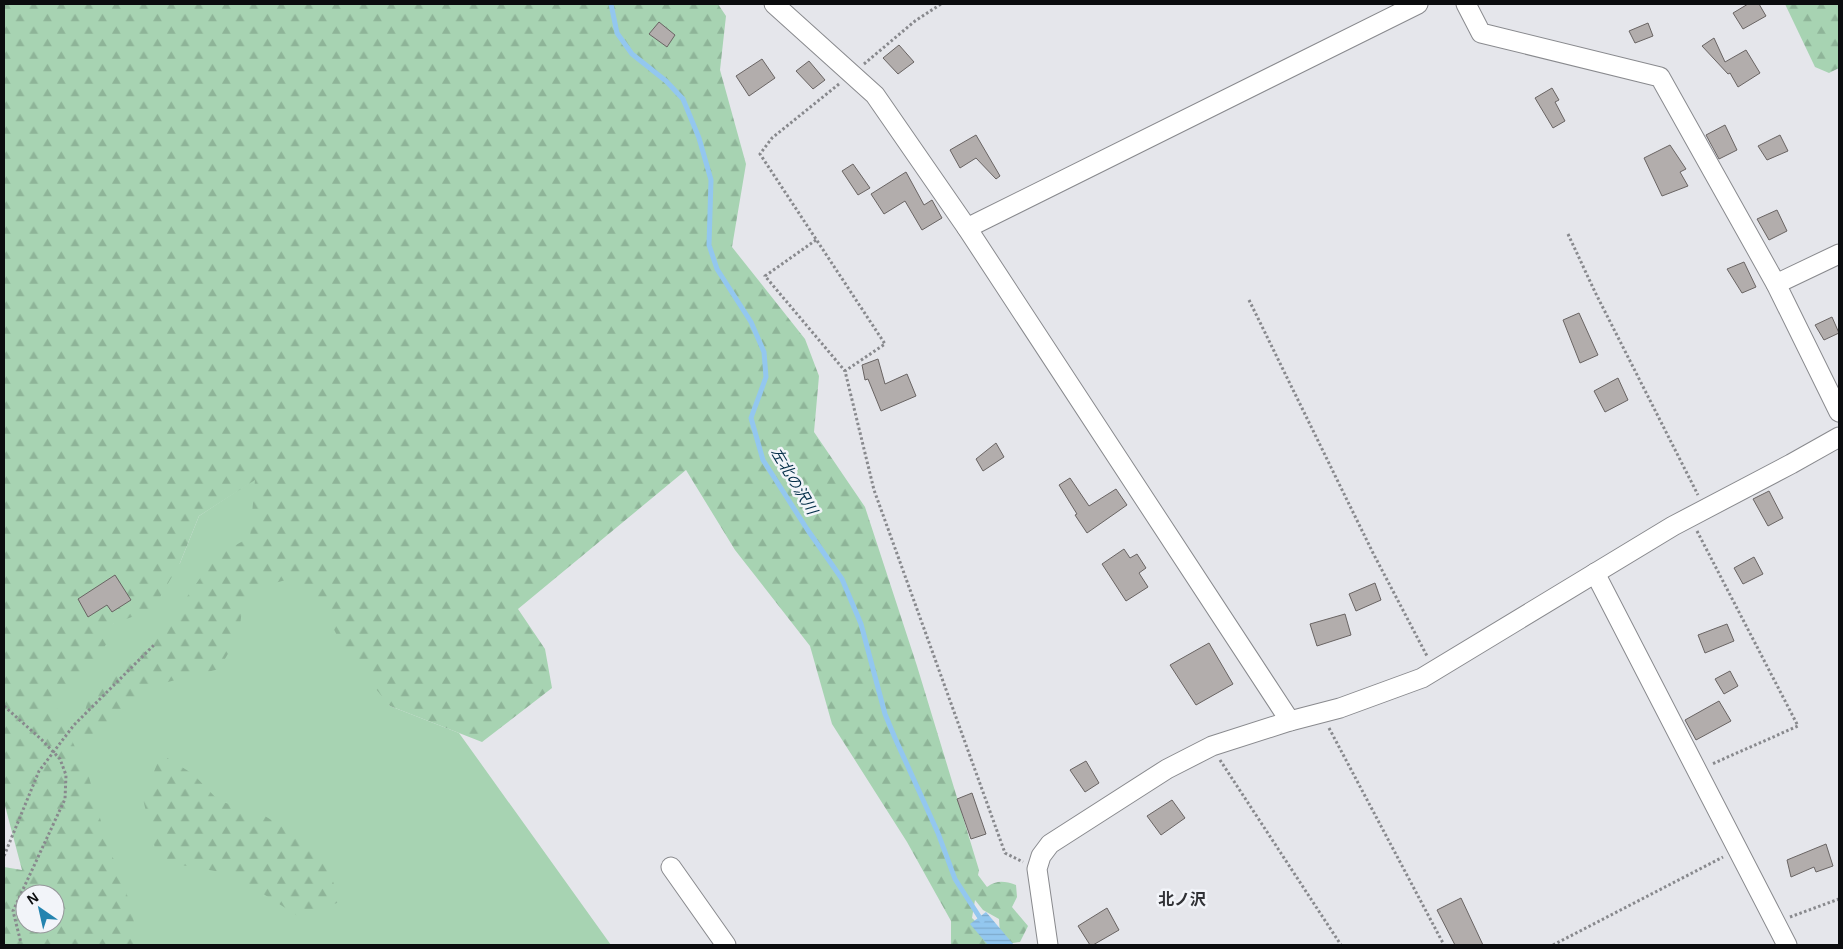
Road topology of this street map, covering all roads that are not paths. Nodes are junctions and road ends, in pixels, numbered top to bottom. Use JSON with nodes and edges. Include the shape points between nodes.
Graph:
{"nodes":[{"id":1,"x":774,"y":4,"type":"edge"},
{"id":2,"x":1418,"y":4,"type":"edge"},
{"id":3,"x":1466,"y":4,"type":"edge"},
{"id":4,"x":967,"y":228,"type":"junction"},
{"id":5,"x":1839,"y":254,"type":"edge"},
{"id":6,"x":1776,"y":284,"type":"junction"},
{"id":7,"x":1839,"y":412,"type":"edge"},
{"id":8,"x":1839,"y":437,"type":"edge"},
{"id":9,"x":1595,"y":572,"type":"junction"},
{"id":10,"x":1290,"y":721,"type":"junction"},
{"id":11,"x":671,"y":867,"type":"dead end"},
{"id":12,"x":726,"y":945,"type":"edge"},
{"id":13,"x":1048,"y":945,"type":"edge"},
{"id":14,"x":1787,"y":945,"type":"edge"}],
"edges":[{"from":1,"to":4,"type":"street","via":[[875,95]]},
{"from":2,"to":4,"type":"street"},
{"from":3,"to":6,"type":"street","via":[[1481,33],[1660,77]]},
{"from":4,"to":10,"type":"street"},
{"from":5,"to":6,"type":"street"},
{"from":6,"to":7,"type":"street"},
{"from":8,"to":9,"type":"street"},
{"from":9,"to":10,"type":"street","via":[[1422,678],[1321,714]]},
{"from":9,"to":14,"type":"street"},
{"from":10,"to":13,"type":"street","via":[[1212,746],[1167,770],[1050,844],[1037,869]]},
{"from":11,"to":12,"type":"street"}]}
